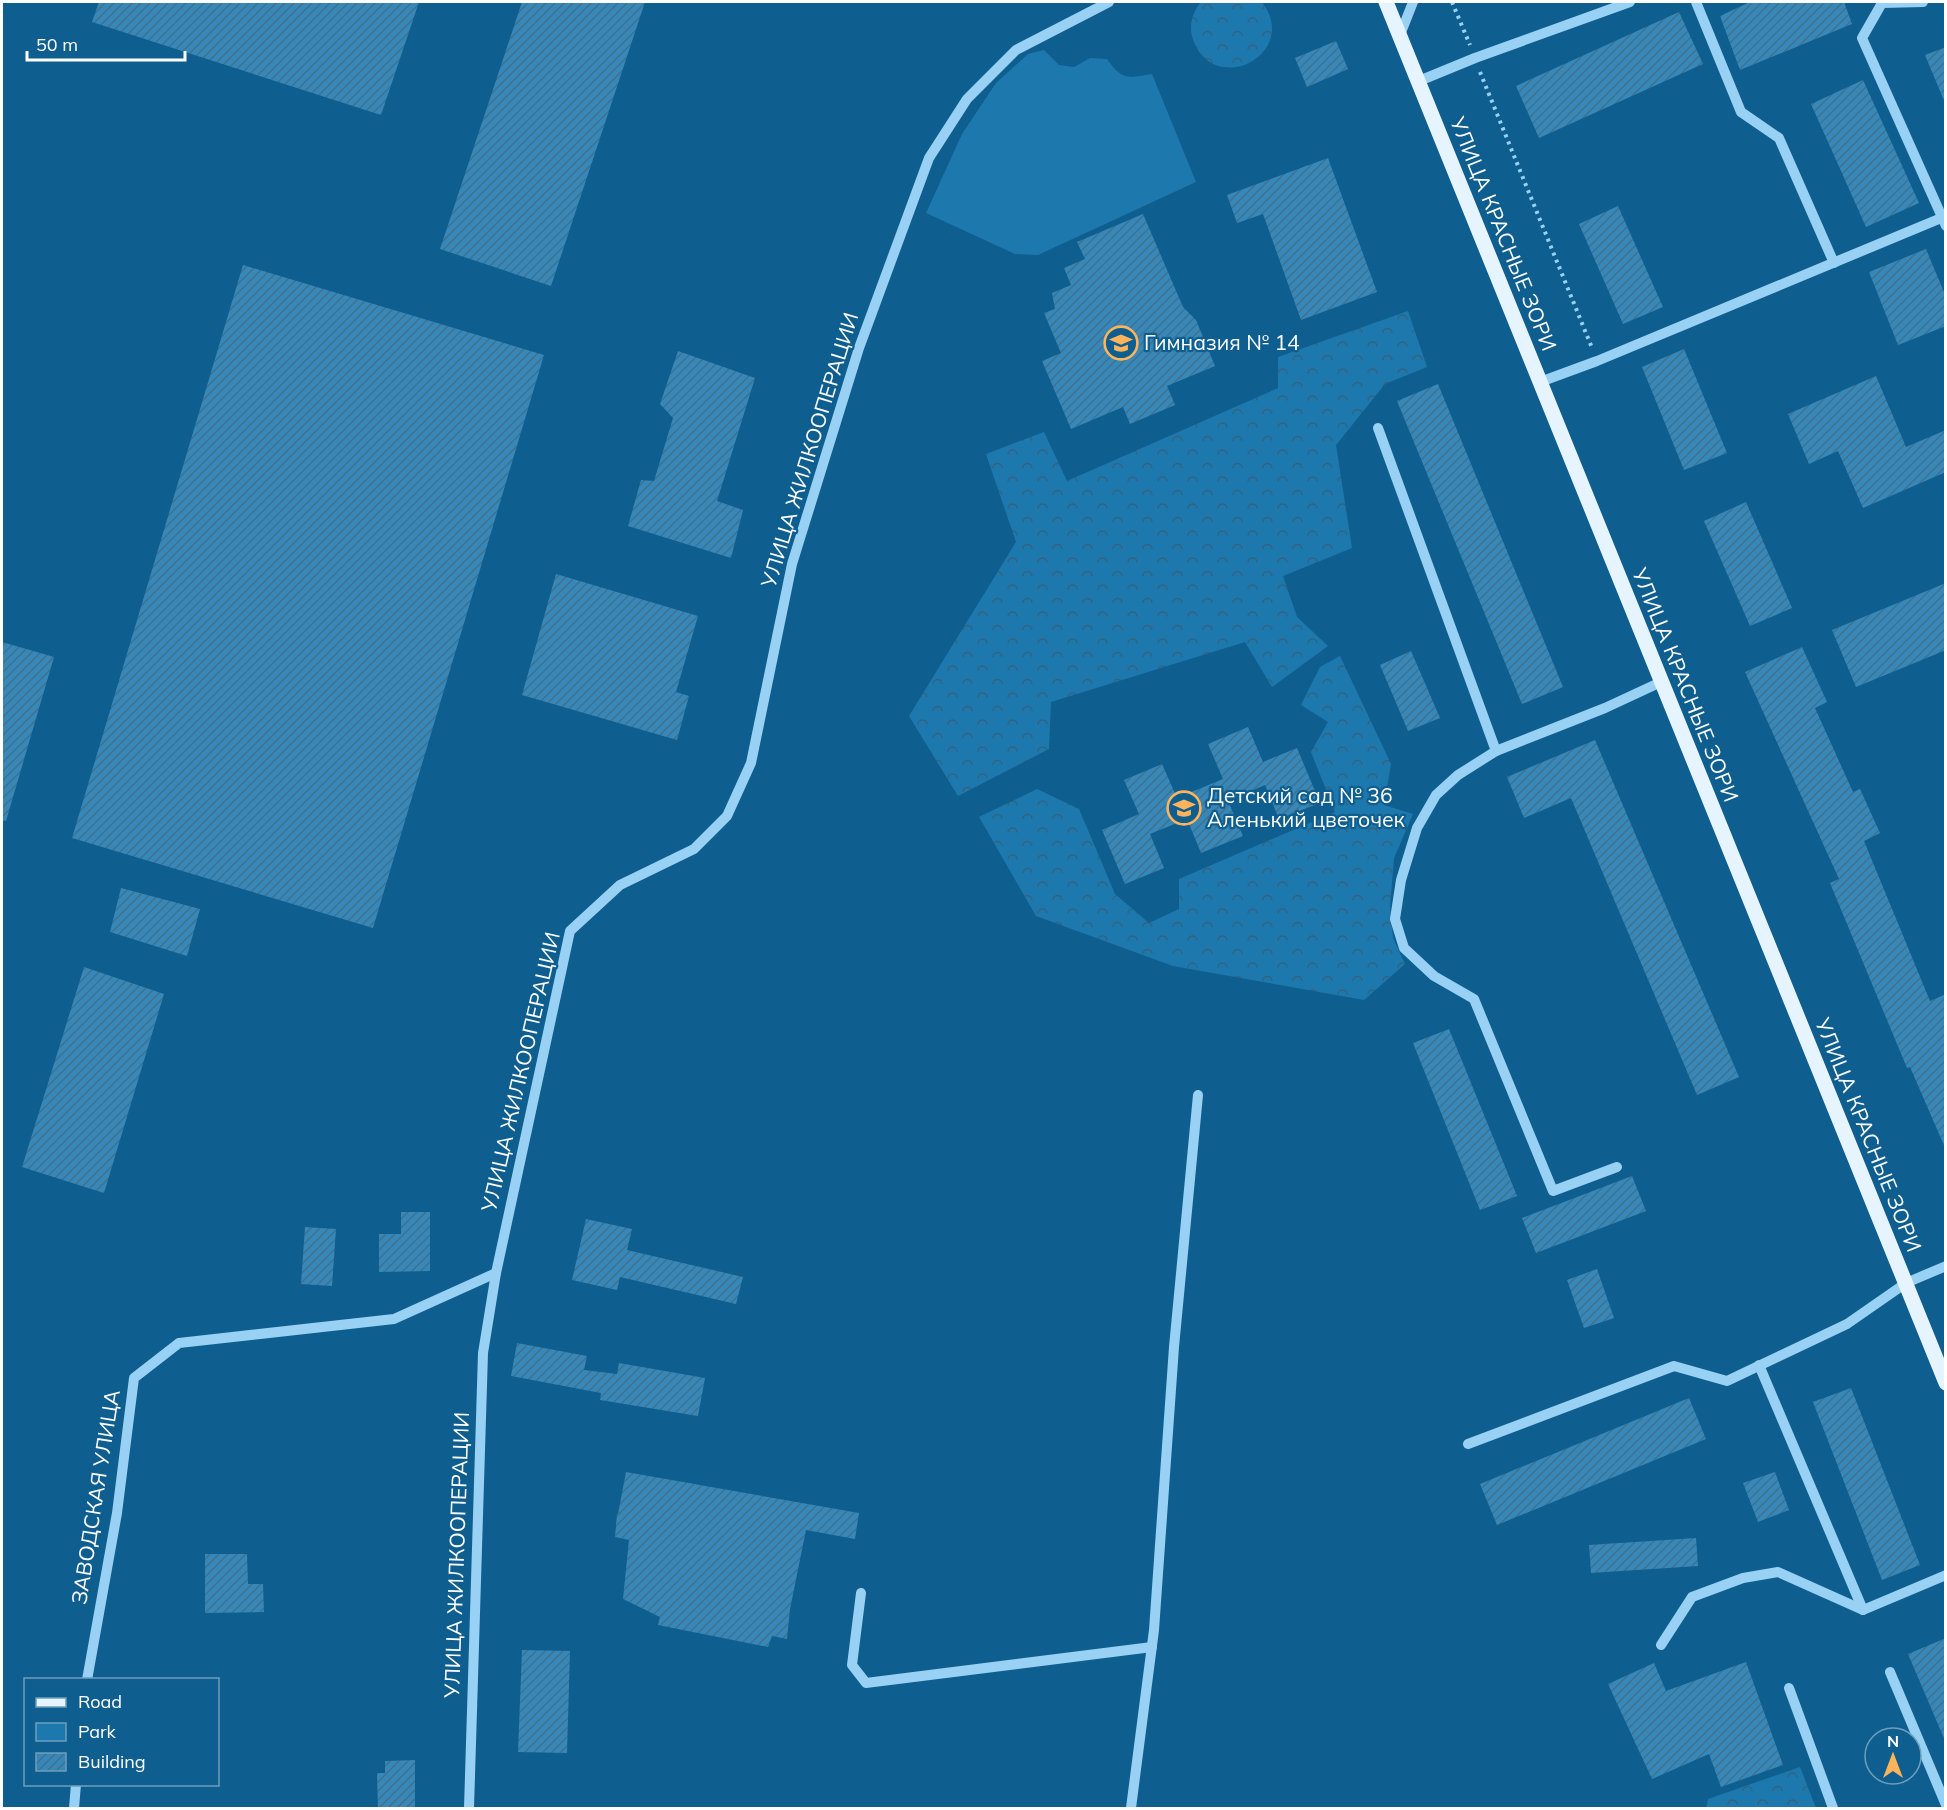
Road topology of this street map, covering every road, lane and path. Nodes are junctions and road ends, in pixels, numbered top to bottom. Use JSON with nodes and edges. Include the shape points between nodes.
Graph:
{"nodes":[{"id":1,"x":1109,"y":2,"type":"edge"},
{"id":2,"x":1386,"y":2,"type":"edge"},
{"id":3,"x":1413,"y":2,"type":"edge"},
{"id":4,"x":1452,"y":2,"type":"edge"},
{"id":5,"x":1630,"y":2,"type":"edge"},
{"id":6,"x":1696,"y":2,"type":"edge"},
{"id":7,"x":1923,"y":2,"type":"edge"},
{"id":8,"x":1400,"y":35,"type":"junction"},
{"id":9,"x":1474,"y":58,"type":"junction"},
{"id":10,"x":1419,"y":81,"type":"junction"},
{"id":11,"x":1944,"y":220,"type":"edge"},
{"id":12,"x":1834,"y":263,"type":"junction"},
{"id":13,"x":1598,"y":361,"type":"junction"},
{"id":14,"x":1540,"y":382,"type":"junction"},
{"id":15,"x":1378,"y":428,"type":"dead end"},
{"id":16,"x":1661,"y":682,"type":"junction"},
{"id":17,"x":1496,"y":751,"type":"junction"},
{"id":18,"x":1198,"y":1095,"type":"dead end"},
{"id":19,"x":1617,"y":1167,"type":"dead end"},
{"id":20,"x":1946,"y":1266,"type":"edge"},
{"id":21,"x":496,"y":1273,"type":"junction"},
{"id":22,"x":1905,"y":1283,"type":"junction"},
{"id":23,"x":1759,"y":1365,"type":"junction"},
{"id":24,"x":1946,"y":1383,"type":"edge"},
{"id":25,"x":1468,"y":1444,"type":"dead end"},
{"id":26,"x":1946,"y":1575,"type":"edge"},
{"id":27,"x":861,"y":1593,"type":"dead end"},
{"id":28,"x":1863,"y":1610,"type":"junction"},
{"id":29,"x":1661,"y":1645,"type":"dead end"},
{"id":30,"x":1152,"y":1647,"type":"junction"},
{"id":31,"x":1890,"y":1672,"type":"dead end"},
{"id":32,"x":87,"y":1678,"type":"edge"},
{"id":33,"x":1789,"y":1688,"type":"dead end"},
{"id":34,"x":76,"y":1786,"type":"edge"},
{"id":35,"x":1946,"y":1805,"type":"edge"},
{"id":36,"x":74,"y":1809,"type":"edge"},
{"id":37,"x":469,"y":1809,"type":"edge"},
{"id":38,"x":1131,"y":1809,"type":"edge"},
{"id":39,"x":1833,"y":1809,"type":"edge"}],
"edges":[{"from":1,"to":21,"type":"street","name":"УЛИЦА ЖИЛКООПЕРАЦИИ","via":[[1016,50],[967,99],[929,158],[859,348],[796,553],[751,763],[732,806],[694,849],[620,885],[570,931]]},
{"from":2,"to":8,"type":"main road","name":"УЛИЦА КРАСНЫЕ ЗОРИ"},
{"from":3,"to":8,"type":"street"},
{"from":4,"to":9,"type":"path"},
{"from":5,"to":9,"type":"street"},
{"from":6,"to":12,"type":"street","via":[[1741,112],[1779,138]]},
{"from":7,"to":11,"type":"street","via":[[1882,3],[1863,38]]},
{"from":8,"to":10,"type":"main road","name":"УЛИЦА КРАСНЫЕ ЗОРИ"},
{"from":9,"to":10,"type":"street"},
{"from":9,"to":13,"type":"path"},
{"from":10,"to":14,"type":"main road","name":"УЛИЦА КРАСНЫЕ ЗОРИ"},
{"from":11,"to":12,"type":"street"},
{"from":12,"to":13,"type":"street"},
{"from":13,"to":14,"type":"street"},
{"from":14,"to":16,"type":"main road","name":"УЛИЦА КРАСНЫЕ ЗОРИ"},
{"from":15,"to":17,"type":"street"},
{"from":16,"to":17,"type":"street"},
{"from":16,"to":22,"type":"main road","name":"УЛИЦА КРАСНЫЕ ЗОРИ"},
{"from":17,"to":19,"type":"street","via":[[1458,775],[1436,795],[1417,828],[1401,880],[1395,919],[1404,948],[1434,976],[1474,999],[1553,1191]]},
{"from":18,"to":30,"type":"street"},
{"from":20,"to":22,"type":"street"},
{"from":21,"to":32,"type":"street","name":"ЗАВОДСКАЯ УЛИЦА","via":[[394,1318],[179,1343],[134,1378],[117,1513]]},
{"from":21,"to":37,"type":"street","name":"УЛИЦА ЖИЛКООПЕРАЦИИ","via":[[483,1353]]},
{"from":22,"to":23,"type":"street","via":[[1847,1324]]},
{"from":22,"to":24,"type":"main road","name":"УЛИЦА КРАСНЫЕ ЗОРИ"},
{"from":23,"to":25,"type":"street","via":[[1727,1381],[1674,1366]]},
{"from":23,"to":28,"type":"street"},
{"from":26,"to":28,"type":"street"},
{"from":27,"to":30,"type":"street","via":[[852,1665],[866,1683]]},
{"from":28,"to":29,"type":"street","via":[[1778,1572],[1743,1578],[1692,1597]]},
{"from":30,"to":38,"type":"street"},
{"from":31,"to":35,"type":"street"},
{"from":33,"to":39,"type":"street"},
{"from":34,"to":36,"type":"street"}]}
